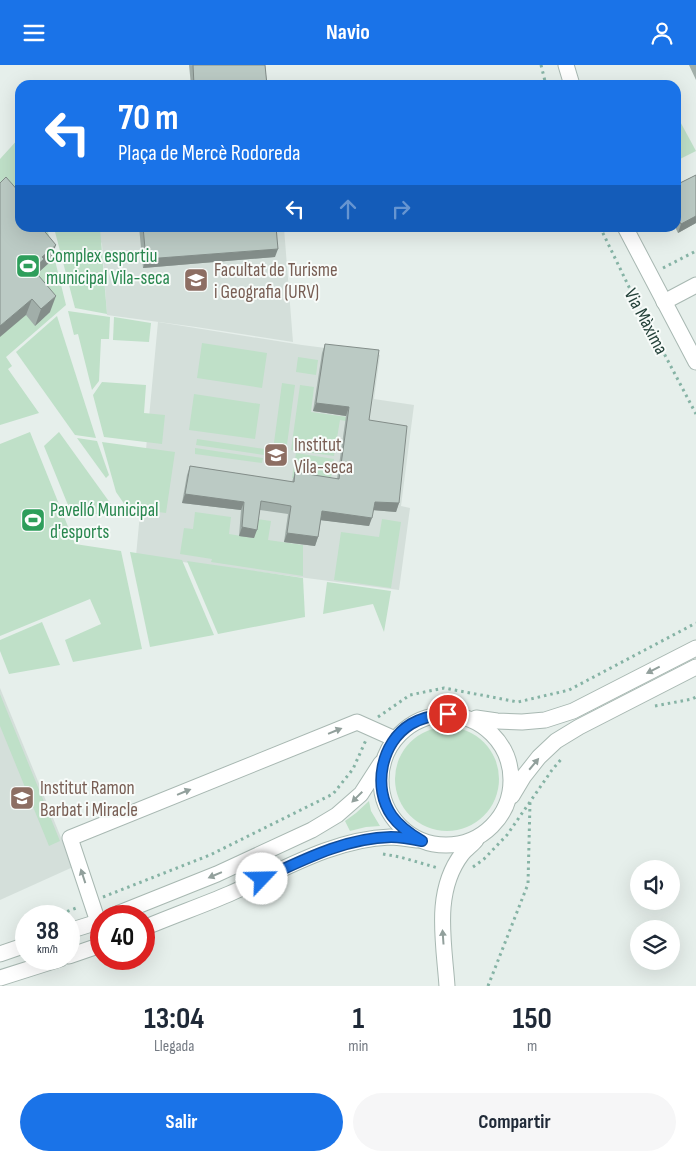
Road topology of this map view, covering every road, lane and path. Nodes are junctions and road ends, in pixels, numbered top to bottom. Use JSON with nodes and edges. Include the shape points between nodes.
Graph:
{"nodes":[{"id":1,"x":541,"y":65,"type":"edge"},
{"id":2,"x":566,"y":65,"type":"edge"},
{"id":3,"x":545,"y":80,"type":"edge"},
{"id":4,"x":570,"y":80,"type":"edge"},
{"id":5,"x":602,"y":232,"type":"edge"},
{"id":6,"x":628,"y":232,"type":"edge"},
{"id":7,"x":696,"y":285,"type":"edge"},
{"id":8,"x":664,"y":302,"type":"junction"},
{"id":9,"x":696,"y":362,"type":"edge"},
{"id":10,"x":696,"y":414,"type":"edge"},
{"id":11,"x":696,"y":648,"type":"edge"},
{"id":12,"x":696,"y":667,"type":"edge"},
{"id":13,"x":467,"y":717,"type":"junction"},
{"id":14,"x":395,"y":739,"type":"junction"},
{"id":15,"x":385,"y":757,"type":"junction"},
{"id":16,"x":530,"y":800,"type":"dead end"},
{"id":17,"x":507,"y":804,"type":"junction"},
{"id":18,"x":481,"y":836,"type":"junction"},
{"id":19,"x":422,"y":841,"type":"junction"},
{"id":20,"x":98,"y":905,"type":"edge"},
{"id":21,"x":141,"y":905,"type":"edge"},
{"id":22,"x":155,"y":924,"type":"edge"},
{"id":23,"x":15,"y":949,"type":"edge"},
{"id":24,"x":1,"y":954,"type":"edge"},
{"id":25,"x":27,"y":970,"type":"edge"},
{"id":26,"x":0,"y":978,"type":"edge"},
{"id":27,"x":12,"y":986,"type":"edge"},
{"id":28,"x":447,"y":986,"type":"edge"},
{"id":29,"x":488,"y":986,"type":"edge"}],
"edges":[{"from":1,"to":3,"type":"path"},
{"from":2,"to":4,"type":"street"},
{"from":5,"to":10,"type":"path","name":"Via Màxima"},
{"from":6,"to":8,"type":"street","name":"Via Màxima"},
{"from":7,"to":8,"type":"street"},
{"from":8,"to":9,"type":"street","name":"Via Màxima"},
{"from":11,"to":13,"type":"street","one_way":true,"via":[[573,711],[545,720],[522,722]]},
{"from":17,"to":12,"type":"street","one_way":true,"via":[[524,776],[556,741]]},
{"from":13,"to":14,"type":"street","via":[[448,714],[428,716],[409,725]]},
{"from":13,"to":17,"type":"street","via":[[491,732],[501,743],[510,762],[512,783]]},
{"from":14,"to":15,"type":"street"},
{"from":20,"to":14,"type":"street","one_way":true,"via":[[70,837],[357,722]]},
{"from":15,"to":19,"type":"street","via":[[381,777],[383,797],[391,815]]},
{"from":15,"to":21,"type":"street","one_way":true,"via":[[360,794],[337,815],[217,874]]},
{"from":16,"to":29,"type":"path","via":[[528,884]]},
{"from":17,"to":18,"type":"street","via":[[496,822]]},
{"from":18,"to":19,"type":"street","via":[[462,843],[442,845]]},
{"from":28,"to":18,"type":"street","one_way":true,"via":[[442,911],[444,893],[462,855]]},
{"from":19,"to":22,"type":"street","via":[[392,837],[365,839],[340,846]]},
{"from":23,"to":24,"type":"street"},
{"from":25,"to":26,"type":"street"},
{"from":26,"to":27,"type":"street"}]}
